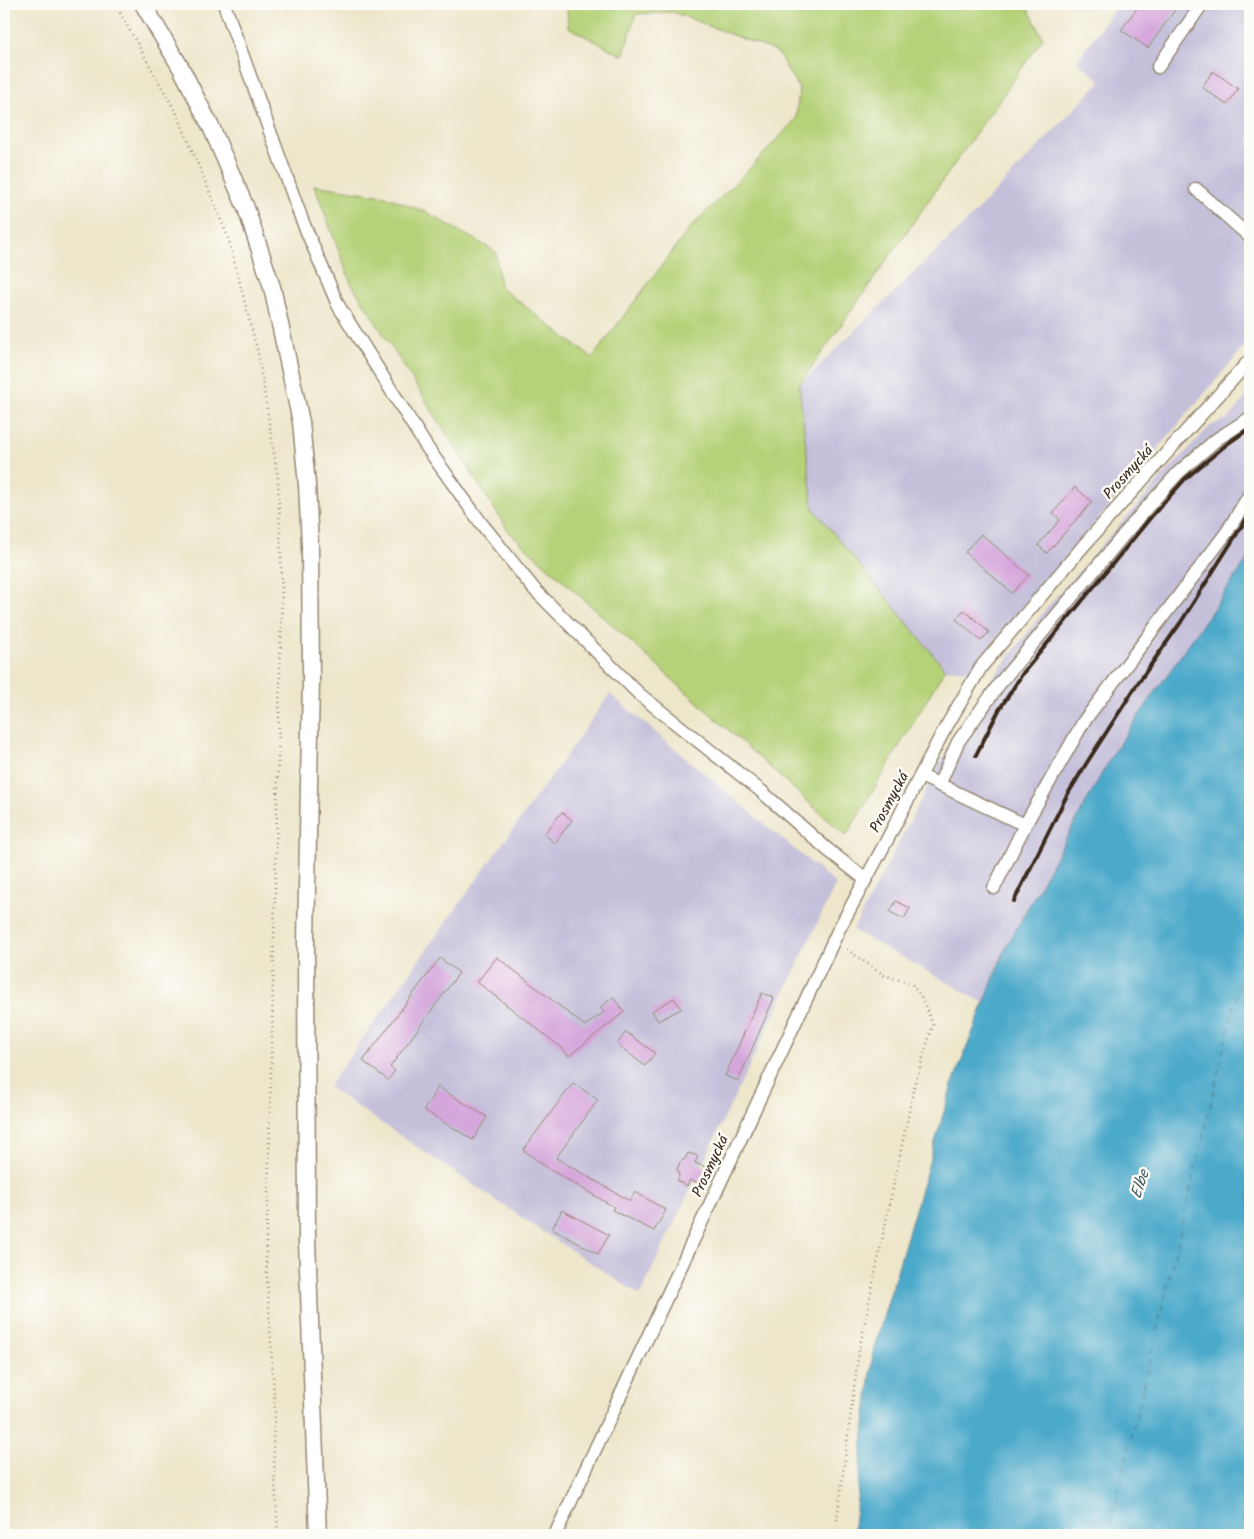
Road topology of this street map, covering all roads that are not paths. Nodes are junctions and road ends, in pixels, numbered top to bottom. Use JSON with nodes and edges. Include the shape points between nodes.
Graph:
{"nodes":[{"id":1,"x":143,"y":4,"type":"edge"},
{"id":2,"x":224,"y":4,"type":"edge"},
{"id":3,"x":1202,"y":4,"type":"edge"},
{"id":4,"x":1158,"y":67,"type":"dead end"},
{"id":5,"x":1196,"y":189,"type":"dead end"},
{"id":6,"x":1250,"y":237,"type":"edge"},
{"id":7,"x":1250,"y":360,"type":"edge"},
{"id":8,"x":1250,"y":418,"type":"edge"},
{"id":9,"x":1250,"y":494,"type":"edge"},
{"id":10,"x":921,"y":776,"type":"junction"},
{"id":11,"x":939,"y":785,"type":"junction"},
{"id":12,"x":1025,"y":826,"type":"junction"},
{"id":13,"x":865,"y":879,"type":"junction"},
{"id":14,"x":994,"y":888,"type":"dead end"},
{"id":15,"x":318,"y":1535,"type":"edge"},
{"id":16,"x":555,"y":1535,"type":"edge"}],
"edges":[{"from":1,"to":15,"type":"main road","via":[[212,129],[246,208],[272,287],[301,422],[310,545],[307,1240]]},
{"from":2,"to":13,"type":"street","via":[[302,220],[338,305],[426,446],[481,523],[534,589],[639,694],[761,790]]},
{"from":3,"to":4,"type":"street"},
{"from":5,"to":6,"type":"street"},
{"from":7,"to":10,"type":"street","name":"Prosmycká","via":[[1085,544],[981,667]]},
{"from":8,"to":11,"type":"street","via":[[1217,439],[1178,473],[1142,513],[1000,683],[958,742]]},
{"from":9,"to":12,"type":"street","via":[[1227,532],[1084,722]]},
{"from":10,"to":11,"type":"street"},
{"from":10,"to":13,"type":"street","name":"Prosmycká"},
{"from":11,"to":12,"type":"street"},
{"from":12,"to":14,"type":"street"},
{"from":13,"to":16,"type":"street","name":"Prosmycká"}]}
